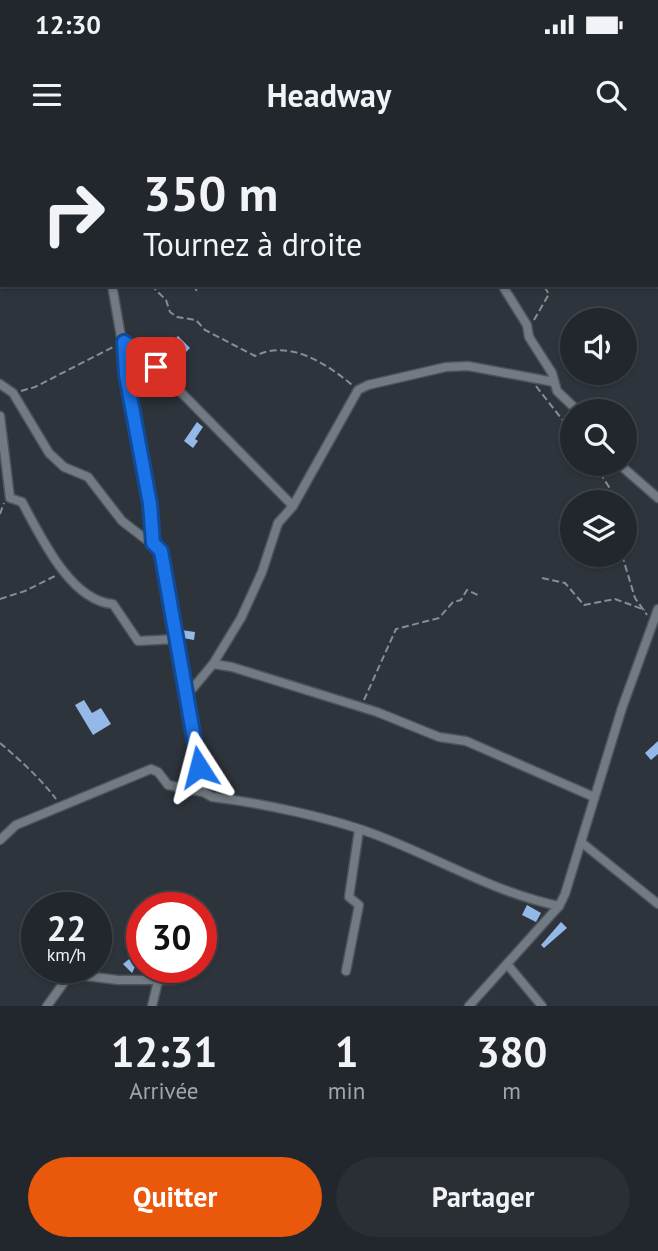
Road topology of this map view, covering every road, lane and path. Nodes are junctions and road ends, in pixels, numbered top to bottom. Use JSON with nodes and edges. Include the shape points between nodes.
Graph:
{"nodes":[{"id":1,"x":112,"y":287,"type":"edge"},
{"id":2,"x":153,"y":287,"type":"edge"},
{"id":3,"x":195,"y":287,"type":"edge"},
{"id":4,"x":503,"y":287,"type":"edge"},
{"id":5,"x":545,"y":287,"type":"edge"},
{"id":6,"x":197,"y":290,"type":"dead end"},
{"id":7,"x":528,"y":330,"type":"junction"},
{"id":8,"x":124,"y":342,"type":"junction"},
{"id":9,"x":531,"y":377,"type":"junction"},
{"id":10,"x":554,"y":382,"type":"junction"},
{"id":11,"x":2,"y":387,"type":"edge"},
{"id":12,"x":359,"y":390,"type":"junction"},
{"id":13,"x":13,"y":393,"type":"junction"},
{"id":14,"x":565,"y":399,"type":"edge"},
{"id":15,"x":0,"y":416,"type":"edge"},
{"id":16,"x":560,"y":416,"type":"edge"},
{"id":17,"x":633,"y":476,"type":"edge"},
{"id":18,"x":10,"y":498,"type":"junction"},
{"id":19,"x":658,"y":498,"type":"edge"},
{"id":20,"x":293,"y":506,"type":"junction"},
{"id":21,"x":0,"y":513,"type":"edge"},
{"id":22,"x":153,"y":543,"type":"junction"},
{"id":23,"x":626,"y":567,"type":"edge"},
{"id":24,"x":65,"y":575,"type":"junction"},
{"id":25,"x":541,"y":578,"type":"dead end"},
{"id":26,"x":478,"y":595,"type":"dead end"},
{"id":27,"x":0,"y":599,"type":"edge"},
{"id":28,"x":658,"y":609,"type":"edge"},
{"id":29,"x":645,"y":610,"type":"junction"},
{"id":30,"x":652,"y":626,"type":"junction"},
{"id":31,"x":177,"y":639,"type":"junction"},
{"id":32,"x":213,"y":664,"type":"junction"},
{"id":33,"x":187,"y":691,"type":"junction"},
{"id":34,"x":363,"y":708,"type":"junction"},
{"id":35,"x":0,"y":743,"type":"edge"},
{"id":36,"x":204,"y":792,"type":"junction"},
{"id":37,"x":594,"y":797,"type":"junction"},
{"id":38,"x":60,"y":806,"type":"junction"},
{"id":39,"x":359,"y":830,"type":"junction"},
{"id":40,"x":0,"y":840,"type":"edge"},
{"id":41,"x":581,"y":842,"type":"junction"},
{"id":42,"x":658,"y":904,"type":"edge"},
{"id":43,"x":559,"y":906,"type":"junction"},
{"id":44,"x":507,"y":964,"type":"junction"},
{"id":45,"x":346,"y":971,"type":"dead end"},
{"id":46,"x":126,"y":978,"type":"edge"},
{"id":47,"x":158,"y":983,"type":"edge"},
{"id":48,"x":47,"y":1006,"type":"edge"},
{"id":49,"x":152,"y":1006,"type":"edge"},
{"id":50,"x":469,"y":1006,"type":"edge"},
{"id":51,"x":542,"y":1006,"type":"edge"}],
"edges":[{"from":1,"to":8,"type":"street"},
{"from":2,"to":12,"type":"path","via":[[177,317],[195,320],[255,356],[270,348],[307,354]]},
{"from":3,"to":6,"type":"path"},
{"from":4,"to":7,"type":"street"},
{"from":5,"to":7,"type":"path","via":[[549,294]]},
{"from":7,"to":10,"type":"street"},
{"from":8,"to":13,"type":"path","via":[[35,387]]},
{"from":8,"to":20,"type":"street","via":[[156,367]]},
{"from":8,"to":22,"type":"street"},
{"from":9,"to":10,"type":"street"},
{"from":9,"to":12,"type":"street","via":[[483,366],[446,367]]},
{"from":9,"to":16,"type":"path"},
{"from":10,"to":14,"type":"street"},
{"from":11,"to":13,"type":"street"},
{"from":12,"to":20,"type":"street"},
{"from":13,"to":22,"type":"street","via":[[49,453],[64,467],[88,477],[122,520]]},
{"from":15,"to":18,"type":"street"},
{"from":17,"to":19,"type":"street"},
{"from":18,"to":21,"type":"path"},
{"from":18,"to":24,"type":"street","via":[[22,502]]},
{"from":20,"to":32,"type":"street","via":[[278,523],[241,618]]},
{"from":22,"to":31,"type":"street","via":[[161,551]]},
{"from":23,"to":29,"type":"path","via":[[635,598]]},
{"from":24,"to":27,"type":"path"},
{"from":24,"to":31,"type":"street","via":[[102,603],[113,604],[138,640]]},
{"from":25,"to":29,"type":"path","via":[[565,583],[584,605],[615,599]]},
{"from":26,"to":34,"type":"path","via":[[467,590],[439,618],[396,629]]},
{"from":28,"to":30,"type":"street"},
{"from":29,"to":30,"type":"path"},
{"from":30,"to":37,"type":"street"},
{"from":31,"to":33,"type":"street"},
{"from":32,"to":33,"type":"street"},
{"from":32,"to":34,"type":"street"},
{"from":33,"to":36,"type":"street"},
{"from":34,"to":37,"type":"street","via":[[439,737],[466,741]]},
{"from":35,"to":38,"type":"path","via":[[23,762]]},
{"from":36,"to":38,"type":"street","via":[[168,785],[151,769]]},
{"from":36,"to":39,"type":"street"},
{"from":37,"to":41,"type":"street"},
{"from":38,"to":40,"type":"street","via":[[16,825]]},
{"from":39,"to":43,"type":"street","via":[[530,900]]},
{"from":39,"to":45,"type":"street","via":[[349,897],[359,905]]},
{"from":41,"to":42,"type":"street"},
{"from":41,"to":43,"type":"street"},
{"from":43,"to":44,"type":"street"},
{"from":44,"to":50,"type":"street"},
{"from":44,"to":51,"type":"street"},
{"from":46,"to":48,"type":"street","via":[[71,974]]},
{"from":47,"to":49,"type":"street"}]}
